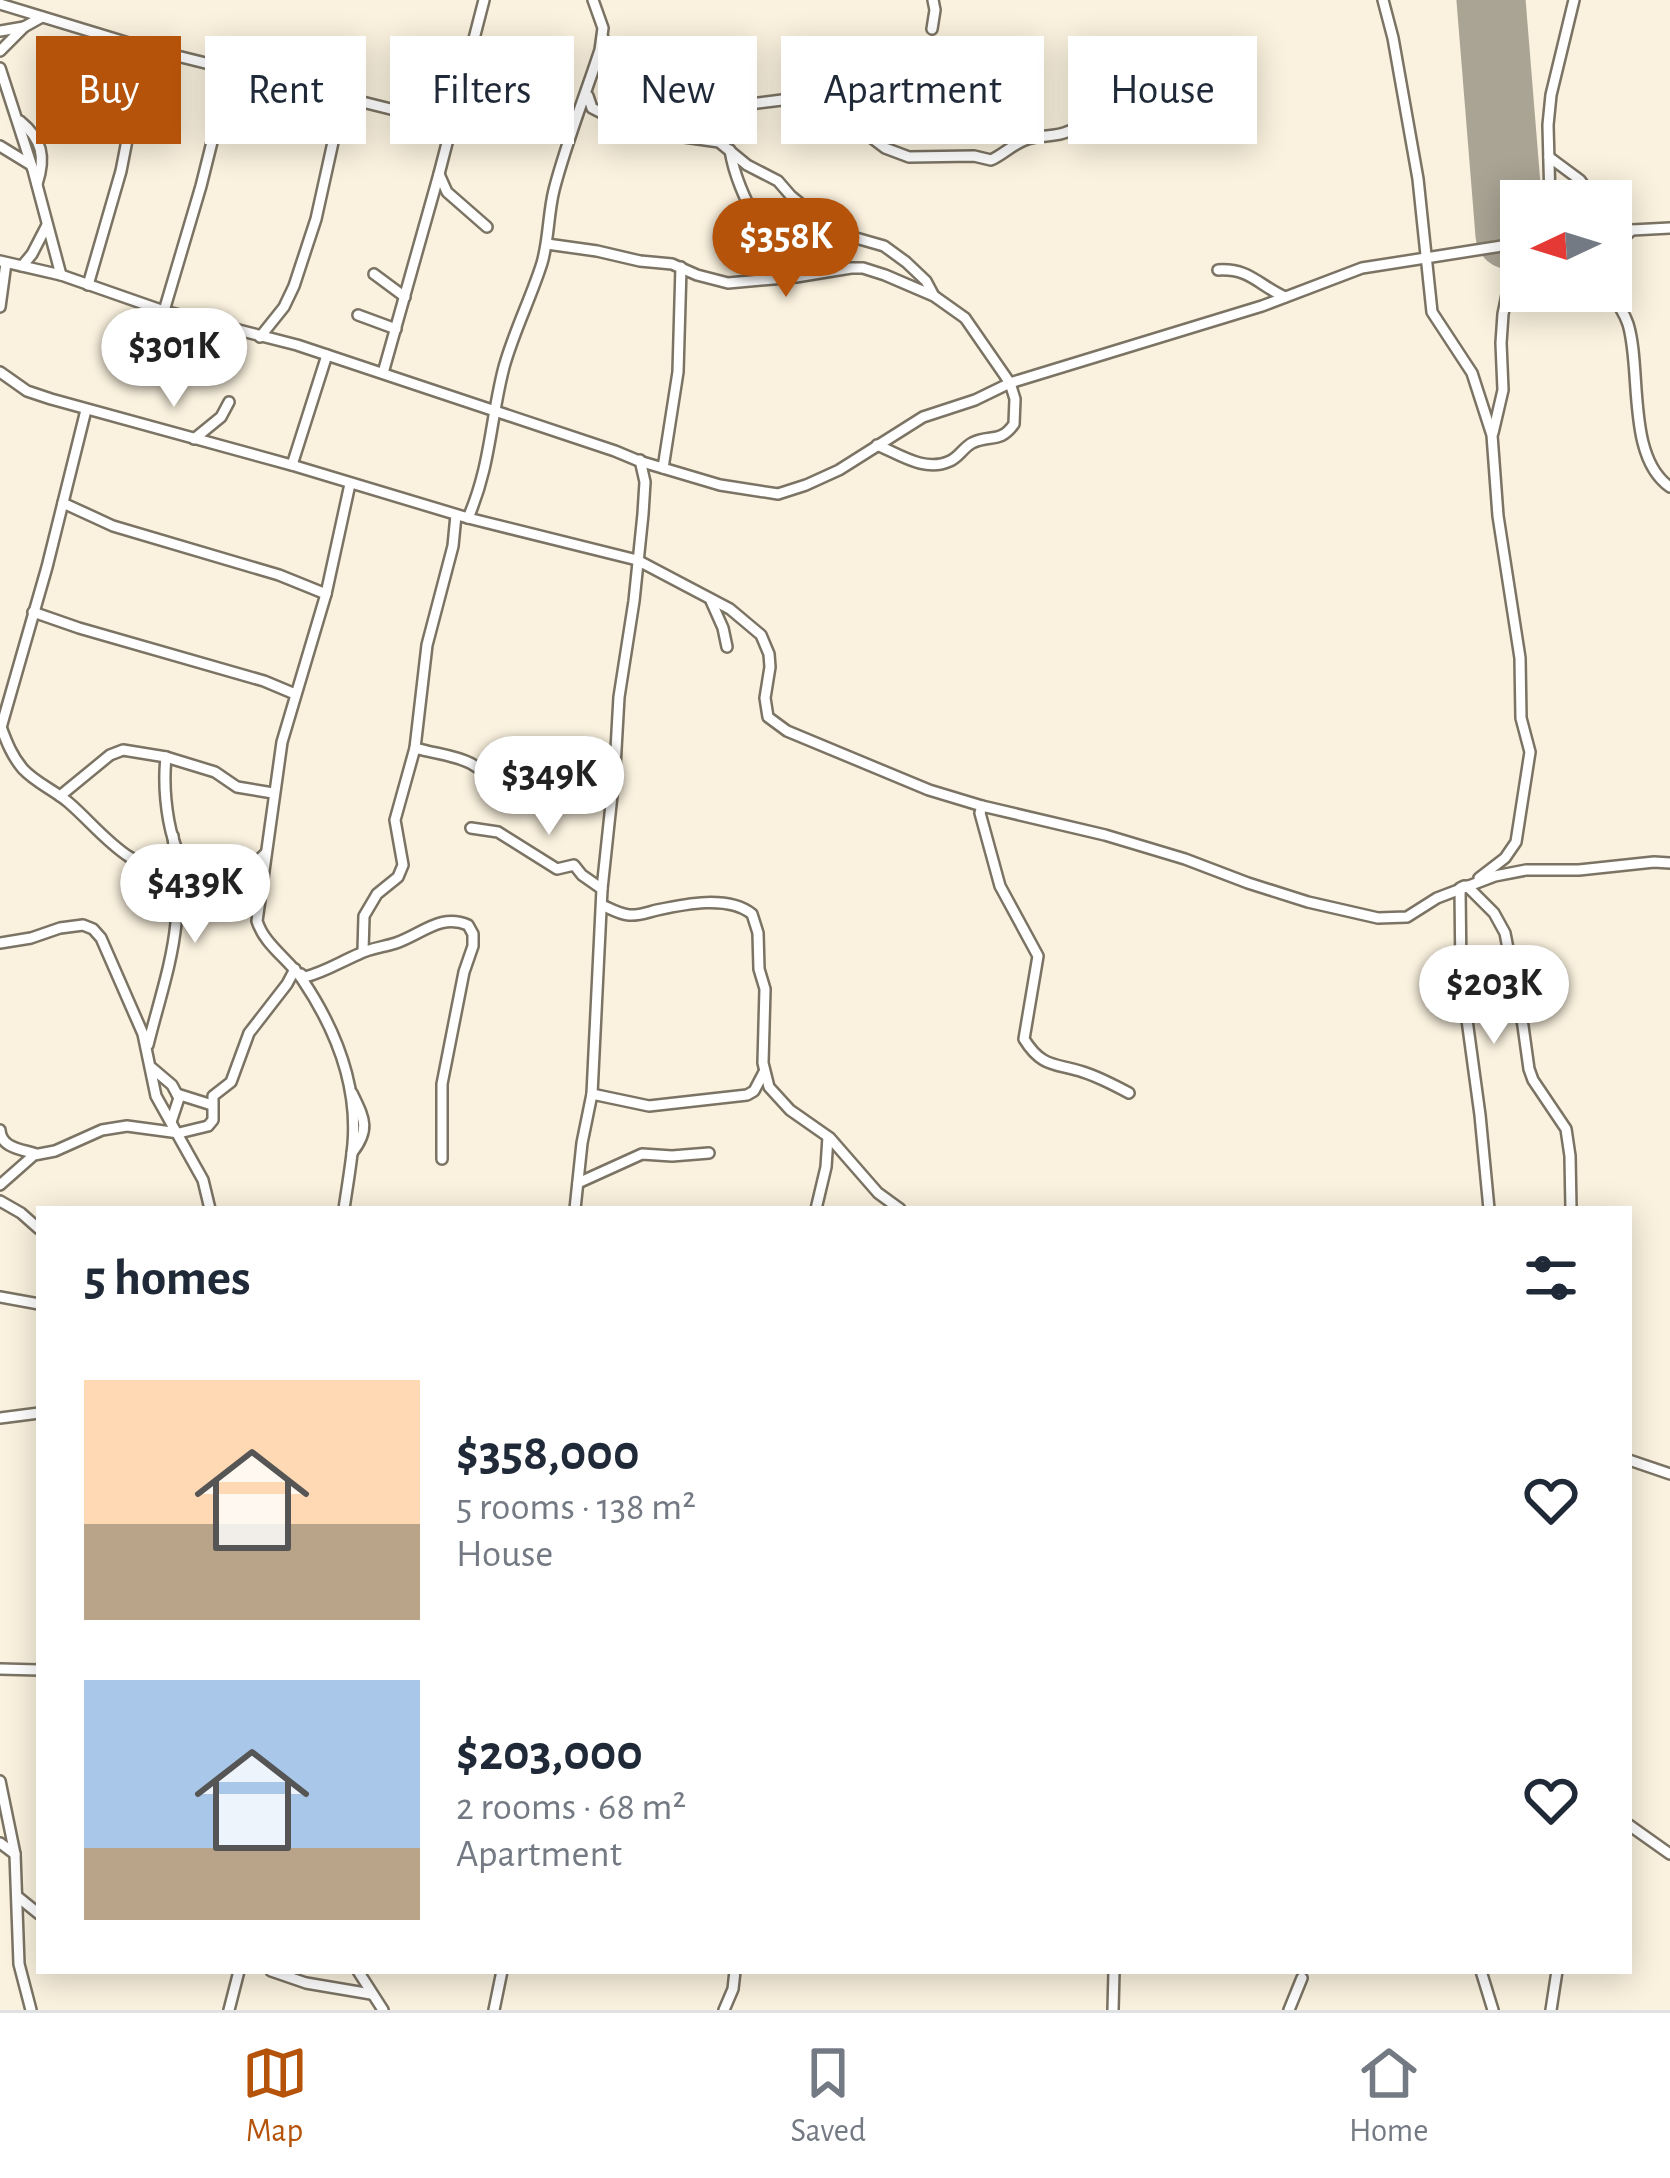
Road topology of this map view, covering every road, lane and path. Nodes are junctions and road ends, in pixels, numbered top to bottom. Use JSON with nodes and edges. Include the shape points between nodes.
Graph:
{"nodes":[{"id":1,"x":484,"y":0,"type":"edge"},
{"id":2,"x":593,"y":0,"type":"edge"},
{"id":3,"x":933,"y":0,"type":"edge"},
{"id":4,"x":1574,"y":0,"type":"edge"},
{"id":5,"x":1381,"y":3,"type":"edge"},
{"id":6,"x":0,"y":4,"type":"edge"},
{"id":7,"x":43,"y":16,"type":"junction"},
{"id":8,"x":24,"y":27,"type":"junction"},
{"id":9,"x":932,"y":29,"type":"dead end"},
{"id":10,"x":0,"y":31,"type":"edge"},
{"id":11,"x":107,"y":36,"type":"edge"},
{"id":12,"x":474,"y":36,"type":"edge"},
{"id":13,"x":602,"y":36,"type":"edge"},
{"id":14,"x":0,"y":51,"type":"edge"},
{"id":15,"x":598,"y":52,"type":"edge"},
{"id":16,"x":0,"y":68,"type":"edge"},
{"id":17,"x":587,"y":91,"type":"junction"},
{"id":18,"x":757,"y":103,"type":"edge"},
{"id":19,"x":16,"y":118,"type":"junction"},
{"id":20,"x":1068,"y":132,"type":"edge"},
{"id":21,"x":126,"y":144,"type":"edge"},
{"id":22,"x":212,"y":144,"type":"edge"},
{"id":23,"x":333,"y":144,"type":"edge"},
{"id":24,"x":446,"y":144,"type":"edge"},
{"id":25,"x":0,"y":146,"type":"edge"},
{"id":26,"x":730,"y":150,"type":"junction"},
{"id":27,"x":1549,"y":157,"type":"junction"},
{"id":28,"x":32,"y":166,"type":"junction"},
{"id":29,"x":439,"y":174,"type":"junction"},
{"id":30,"x":1550,"y":180,"type":"edge"},
{"id":31,"x":1580,"y":180,"type":"edge"},
{"id":32,"x":37,"y":184,"type":"junction"},
{"id":33,"x":47,"y":224,"type":"junction"},
{"id":34,"x":487,"y":227,"type":"dead end"},
{"id":35,"x":1670,"y":228,"type":"edge"},
{"id":36,"x":1632,"y":230,"type":"edge"},
{"id":37,"x":547,"y":244,"type":"junction"},
{"id":38,"x":1500,"y":250,"type":"edge"},
{"id":39,"x":1427,"y":259,"type":"junction"},
{"id":40,"x":3,"y":262,"type":"edge"},
{"id":41,"x":22,"y":266,"type":"junction"},
{"id":42,"x":681,"y":267,"type":"junction"},
{"id":43,"x":1218,"y":270,"type":"dead end"},
{"id":44,"x":61,"y":274,"type":"junction"},
{"id":45,"x":374,"y":274,"type":"dead end"},
{"id":46,"x":779,"y":278,"type":"junction"},
{"id":47,"x":88,"y":285,"type":"junction"},
{"id":48,"x":405,"y":296,"type":"junction"},
{"id":49,"x":934,"y":296,"type":"junction"},
{"id":50,"x":1285,"y":297,"type":"junction"},
{"id":51,"x":0,"y":307,"type":"edge"},
{"id":52,"x":164,"y":311,"type":"junction"},
{"id":53,"x":1503,"y":312,"type":"edge"},
{"id":54,"x":1621,"y":312,"type":"edge"},
{"id":55,"x":358,"y":315,"type":"dead end"},
{"id":56,"x":396,"y":329,"type":"junction"},
{"id":57,"x":260,"y":337,"type":"junction"},
{"id":58,"x":327,"y":355,"type":"junction"},
{"id":59,"x":0,"y":372,"type":"edge"},
{"id":60,"x":383,"y":373,"type":"junction"},
{"id":61,"x":1010,"y":383,"type":"junction"},
{"id":62,"x":229,"y":402,"type":"dead end"},
{"id":63,"x":86,"y":410,"type":"junction"},
{"id":64,"x":494,"y":411,"type":"junction"},
{"id":65,"x":1492,"y":435,"type":"junction"},
{"id":66,"x":194,"y":440,"type":"junction"},
{"id":67,"x":877,"y":445,"type":"junction"},
{"id":68,"x":640,"y":460,"type":"junction"},
{"id":69,"x":292,"y":465,"type":"junction"},
{"id":70,"x":663,"y":468,"type":"junction"},
{"id":71,"x":1668,"y":483,"type":"edge"},
{"id":72,"x":350,"y":484,"type":"junction"},
{"id":73,"x":63,"y":503,"type":"junction"},
{"id":74,"x":462,"y":517,"type":"junction"},
{"id":75,"x":637,"y":560,"type":"junction"},
{"id":76,"x":326,"y":594,"type":"junction"},
{"id":77,"x":710,"y":598,"type":"junction"},
{"id":78,"x":33,"y":612,"type":"junction"},
{"id":79,"x":727,"y":647,"type":"dead end"},
{"id":80,"x":295,"y":694,"type":"junction"},
{"id":81,"x":1,"y":729,"type":"edge"},
{"id":82,"x":416,"y":748,"type":"junction"},
{"id":83,"x":166,"y":758,"type":"junction"},
{"id":84,"x":497,"y":790,"type":"dead end"},
{"id":85,"x":273,"y":793,"type":"junction"},
{"id":86,"x":60,"y":796,"type":"junction"},
{"id":87,"x":982,"y":806,"type":"junction"},
{"id":88,"x":471,"y":828,"type":"dead end"},
{"id":89,"x":173,"y":836,"type":"junction"},
{"id":90,"x":266,"y":853,"type":"junction"},
{"id":91,"x":1670,"y":863,"type":"edge"},
{"id":92,"x":176,"y":868,"type":"junction"},
{"id":93,"x":1464,"y":887,"type":"junction"},
{"id":94,"x":602,"y":889,"type":"junction"},
{"id":95,"x":602,"y":905,"type":"junction"},
{"id":96,"x":0,"y":943,"type":"edge"},
{"id":97,"x":363,"y":951,"type":"junction"},
{"id":98,"x":295,"y":970,"type":"junction"},
{"id":99,"x":147,"y":1050,"type":"junction"},
{"id":100,"x":149,"y":1065,"type":"junction"},
{"id":101,"x":764,"y":1072,"type":"junction"},
{"id":102,"x":1129,"y":1093,"type":"dead end"},
{"id":103,"x":177,"y":1094,"type":"junction"},
{"id":104,"x":592,"y":1094,"type":"junction"},
{"id":105,"x":212,"y":1105,"type":"junction"},
{"id":106,"x":170,"y":1122,"type":"junction"},
{"id":107,"x":0,"y":1130,"type":"edge"},
{"id":108,"x":179,"y":1133,"type":"junction"},
{"id":109,"x":828,"y":1137,"type":"junction"},
{"id":110,"x":709,"y":1153,"type":"dead end"},
{"id":111,"x":36,"y":1154,"type":"junction"},
{"id":112,"x":442,"y":1159,"type":"dead end"},
{"id":113,"x":578,"y":1183,"type":"junction"},
{"id":114,"x":0,"y":1185,"type":"edge"},
{"id":115,"x":0,"y":1201,"type":"edge"},
{"id":116,"x":209,"y":1206,"type":"edge"},
{"id":117,"x":344,"y":1206,"type":"edge"},
{"id":118,"x":575,"y":1206,"type":"edge"},
{"id":119,"x":817,"y":1206,"type":"edge"},
{"id":120,"x":896,"y":1206,"type":"edge"},
{"id":121,"x":1489,"y":1206,"type":"edge"},
{"id":122,"x":1571,"y":1206,"type":"edge"},
{"id":123,"x":36,"y":1226,"type":"edge"},
{"id":124,"x":0,"y":1297,"type":"edge"},
{"id":125,"x":36,"y":1303,"type":"edge"},
{"id":126,"x":36,"y":1413,"type":"edge"},
{"id":127,"x":0,"y":1418,"type":"edge"},
{"id":128,"x":1632,"y":1461,"type":"edge"},
{"id":129,"x":1670,"y":1474,"type":"edge"},
{"id":130,"x":0,"y":1669,"type":"edge"},
{"id":131,"x":36,"y":1670,"type":"edge"},
{"id":132,"x":0,"y":1781,"type":"edge"},
{"id":133,"x":1632,"y":1827,"type":"edge"},
{"id":134,"x":0,"y":1844,"type":"edge"},
{"id":135,"x":15,"y":1854,"type":"junction"},
{"id":136,"x":1670,"y":1854,"type":"edge"},
{"id":137,"x":18,"y":1897,"type":"junction"},
{"id":138,"x":36,"y":1912,"type":"edge"},
{"id":139,"x":238,"y":1974,"type":"edge"},
{"id":140,"x":280,"y":1974,"type":"edge"},
{"id":141,"x":360,"y":1974,"type":"edge"},
{"id":142,"x":501,"y":1974,"type":"edge"},
{"id":143,"x":735,"y":1974,"type":"edge"},
{"id":144,"x":1114,"y":1974,"type":"edge"},
{"id":145,"x":1482,"y":1974,"type":"edge"},
{"id":146,"x":1557,"y":1974,"type":"edge"},
{"id":147,"x":1302,"y":1978,"type":"dead end"},
{"id":148,"x":370,"y":1994,"type":"junction"},
{"id":149,"x":380,"y":2008,"type":"edge"},
{"id":150,"x":31,"y":2010,"type":"edge"},
{"id":151,"x":229,"y":2010,"type":"edge"},
{"id":152,"x":494,"y":2010,"type":"edge"},
{"id":153,"x":724,"y":2010,"type":"edge"},
{"id":154,"x":1113,"y":2010,"type":"edge"},
{"id":155,"x":1289,"y":2010,"type":"edge"},
{"id":156,"x":1493,"y":2010,"type":"edge"},
{"id":157,"x":1551,"y":2010,"type":"edge"}],
"edges":[{"from":1,"to":12,"type":"street"},
{"from":2,"to":13,"type":"street"},
{"from":3,"to":9,"type":"street"},
{"from":4,"to":27,"type":"street","via":[[1551,95]]},
{"from":5,"to":39,"type":"street"},
{"from":6,"to":7,"type":"street"},
{"from":7,"to":8,"type":"street"},
{"from":7,"to":11,"type":"street"},
{"from":8,"to":10,"type":"street"},
{"from":8,"to":14,"type":"street"},
{"from":15,"to":17,"type":"street"},
{"from":16,"to":19,"type":"street"},
{"from":17,"to":26,"type":"street","via":[[592,108],[628,128],[714,140]]},
{"from":17,"to":37,"type":"street","via":[[554,191]]},
{"from":18,"to":20,"type":"street","via":[[804,103],[909,157],[991,160],[1022,141]]},
{"from":19,"to":28,"type":"street"},
{"from":19,"to":32,"type":"street","via":[[38,140]]},
{"from":21,"to":47,"type":"street"},
{"from":22,"to":52,"type":"street"},
{"from":23,"to":57,"type":"street","via":[[294,286]]},
{"from":24,"to":29,"type":"street"},
{"from":25,"to":28,"type":"street"},
{"from":26,"to":46,"type":"street"},
{"from":26,"to":49,"type":"street","via":[[835,232],[894,253]]},
{"from":27,"to":30,"type":"street"},
{"from":27,"to":31,"type":"street"},
{"from":28,"to":32,"type":"street"},
{"from":29,"to":34,"type":"street","via":[[447,192]]},
{"from":29,"to":48,"type":"street"},
{"from":32,"to":33,"type":"street"},
{"from":33,"to":41,"type":"street"},
{"from":33,"to":44,"type":"street"},
{"from":35,"to":36,"type":"street"},
{"from":37,"to":42,"type":"street"},
{"from":37,"to":64,"type":"street"},
{"from":38,"to":39,"type":"street"},
{"from":39,"to":50,"type":"street","via":[[1362,268]]},
{"from":39,"to":65,"type":"street","via":[[1432,312],[1472,373]]},
{"from":40,"to":41,"type":"street"},
{"from":40,"to":51,"type":"street"},
{"from":41,"to":44,"type":"street"},
{"from":42,"to":46,"type":"street","via":[[719,282]]},
{"from":42,"to":70,"type":"street","via":[[678,372]]},
{"from":43,"to":50,"type":"street","via":[[1249,274]]},
{"from":44,"to":47,"type":"street"},
{"from":45,"to":48,"type":"street"},
{"from":46,"to":49,"type":"street","via":[[863,268]]},
{"from":47,"to":52,"type":"street"},
{"from":48,"to":56,"type":"street"},
{"from":49,"to":61,"type":"street","via":[[965,318]]},
{"from":50,"to":61,"type":"street"},
{"from":52,"to":57,"type":"street"},
{"from":53,"to":65,"type":"street","via":[[1503,390]]},
{"from":54,"to":71,"type":"street","via":[[1640,426],[1654,469]]},
{"from":55,"to":56,"type":"street"},
{"from":56,"to":60,"type":"street"},
{"from":57,"to":58,"type":"street"},
{"from":58,"to":60,"type":"street"},
{"from":58,"to":69,"type":"street"},
{"from":59,"to":63,"type":"street","via":[[27,391]]},
{"from":60,"to":64,"type":"street"},
{"from":61,"to":67,"type":"street"},
{"from":61,"to":67,"type":"street","via":[[1014,424],[952,460],[921,464]]},
{"from":62,"to":66,"type":"street"},
{"from":63,"to":66,"type":"street"},
{"from":63,"to":73,"type":"street"},
{"from":64,"to":68,"type":"street"},
{"from":64,"to":74,"type":"street","via":[[486,468]]},
{"from":65,"to":93,"type":"street","via":[[1531,752],[1516,842]]},
{"from":66,"to":69,"type":"street"},
{"from":67,"to":70,"type":"street","via":[[778,494]]},
{"from":68,"to":70,"type":"street"},
{"from":68,"to":75,"type":"street"},
{"from":69,"to":72,"type":"street"},
{"from":72,"to":74,"type":"street"},
{"from":72,"to":76,"type":"street"},
{"from":73,"to":76,"type":"street"},
{"from":73,"to":78,"type":"street"},
{"from":74,"to":75,"type":"street"},
{"from":74,"to":82,"type":"street","via":[[427,644]]},
{"from":75,"to":77,"type":"street"},
{"from":75,"to":94,"type":"street"},
{"from":76,"to":80,"type":"street"},
{"from":77,"to":79,"type":"street"},
{"from":77,"to":87,"type":"street","via":[[761,635],[770,667],[765,707],[774,723]]},
{"from":78,"to":80,"type":"street"},
{"from":78,"to":81,"type":"street"},
{"from":80,"to":85,"type":"street"},
{"from":81,"to":86,"type":"street","via":[[24,770]]},
{"from":82,"to":84,"type":"street","via":[[468,760]]},
{"from":82,"to":97,"type":"street","via":[[395,820],[404,865],[364,916]]},
{"from":83,"to":85,"type":"street"},
{"from":83,"to":86,"type":"street","via":[[116,752]]},
{"from":83,"to":89,"type":"street"},
{"from":85,"to":90,"type":"street"},
{"from":86,"to":92,"type":"street","via":[[140,863]]},
{"from":87,"to":93,"type":"street","via":[[1363,915],[1408,917]]},
{"from":87,"to":102,"type":"street","via":[[993,868],[1038,956],[1024,1039],[1054,1067]]},
{"from":88,"to":94,"type":"street","via":[[498,832],[557,869],[574,865]]},
{"from":89,"to":90,"type":"street","via":[[199,873],[242,872]]},
{"from":89,"to":92,"type":"street"},
{"from":90,"to":98,"type":"street","via":[[257,923]]},
{"from":91,"to":93,"type":"street","via":[[1526,871]]},
{"from":92,"to":99,"type":"street","via":[[170,964]]},
{"from":93,"to":121,"type":"street","via":[[1461,976]]},
{"from":93,"to":122,"type":"street","via":[[1505,933],[1529,1069],[1566,1129]]},
{"from":94,"to":95,"type":"street"},
{"from":95,"to":101,"type":"street","via":[[639,915],[723,903],[752,914],[765,989]]},
{"from":95,"to":104,"type":"street"},
{"from":96,"to":99,"type":"street","via":[[92,929],[105,943]]},
{"from":97,"to":98,"type":"street","via":[[322,973]]},
{"from":97,"to":112,"type":"street","via":[[445,921],[465,923],[473,934],[444,1067]]},
{"from":98,"to":105,"type":"street","via":[[257,1020],[231,1082]]},
{"from":98,"to":117,"type":"street","via":[[341,1051],[353,1120]]},
{"from":99,"to":100,"type":"street"},
{"from":100,"to":103,"type":"street"},
{"from":100,"to":106,"type":"street"},
{"from":101,"to":104,"type":"street","via":[[747,1095],[649,1106]]},
{"from":101,"to":109,"type":"street","via":[[782,1103]]},
{"from":103,"to":105,"type":"street"},
{"from":103,"to":106,"type":"street"},
{"from":104,"to":113,"type":"street"},
{"from":105,"to":108,"type":"street","via":[[208,1126]]},
{"from":106,"to":108,"type":"street"},
{"from":107,"to":111,"type":"street","via":[[5,1144]]},
{"from":108,"to":111,"type":"street","via":[[119,1126]]},
{"from":108,"to":116,"type":"street"},
{"from":109,"to":119,"type":"street"},
{"from":109,"to":120,"type":"street"},
{"from":110,"to":113,"type":"street","via":[[642,1154]]},
{"from":111,"to":114,"type":"street"},
{"from":113,"to":118,"type":"street"},
{"from":115,"to":123,"type":"street"},
{"from":124,"to":125,"type":"street"},
{"from":126,"to":127,"type":"street"},
{"from":128,"to":129,"type":"street"},
{"from":130,"to":131,"type":"street"},
{"from":132,"to":135,"type":"street"},
{"from":133,"to":136,"type":"street"},
{"from":134,"to":135,"type":"street"},
{"from":135,"to":137,"type":"street"},
{"from":137,"to":138,"type":"street"},
{"from":137,"to":150,"type":"street","via":[[19,1964]]},
{"from":139,"to":151,"type":"street"},
{"from":140,"to":148,"type":"street"},
{"from":141,"to":148,"type":"street"},
{"from":142,"to":152,"type":"street"},
{"from":143,"to":153,"type":"street"},
{"from":144,"to":154,"type":"street"},
{"from":145,"to":156,"type":"street"},
{"from":146,"to":157,"type":"street"},
{"from":147,"to":155,"type":"street"},
{"from":148,"to":149,"type":"street"}]}
